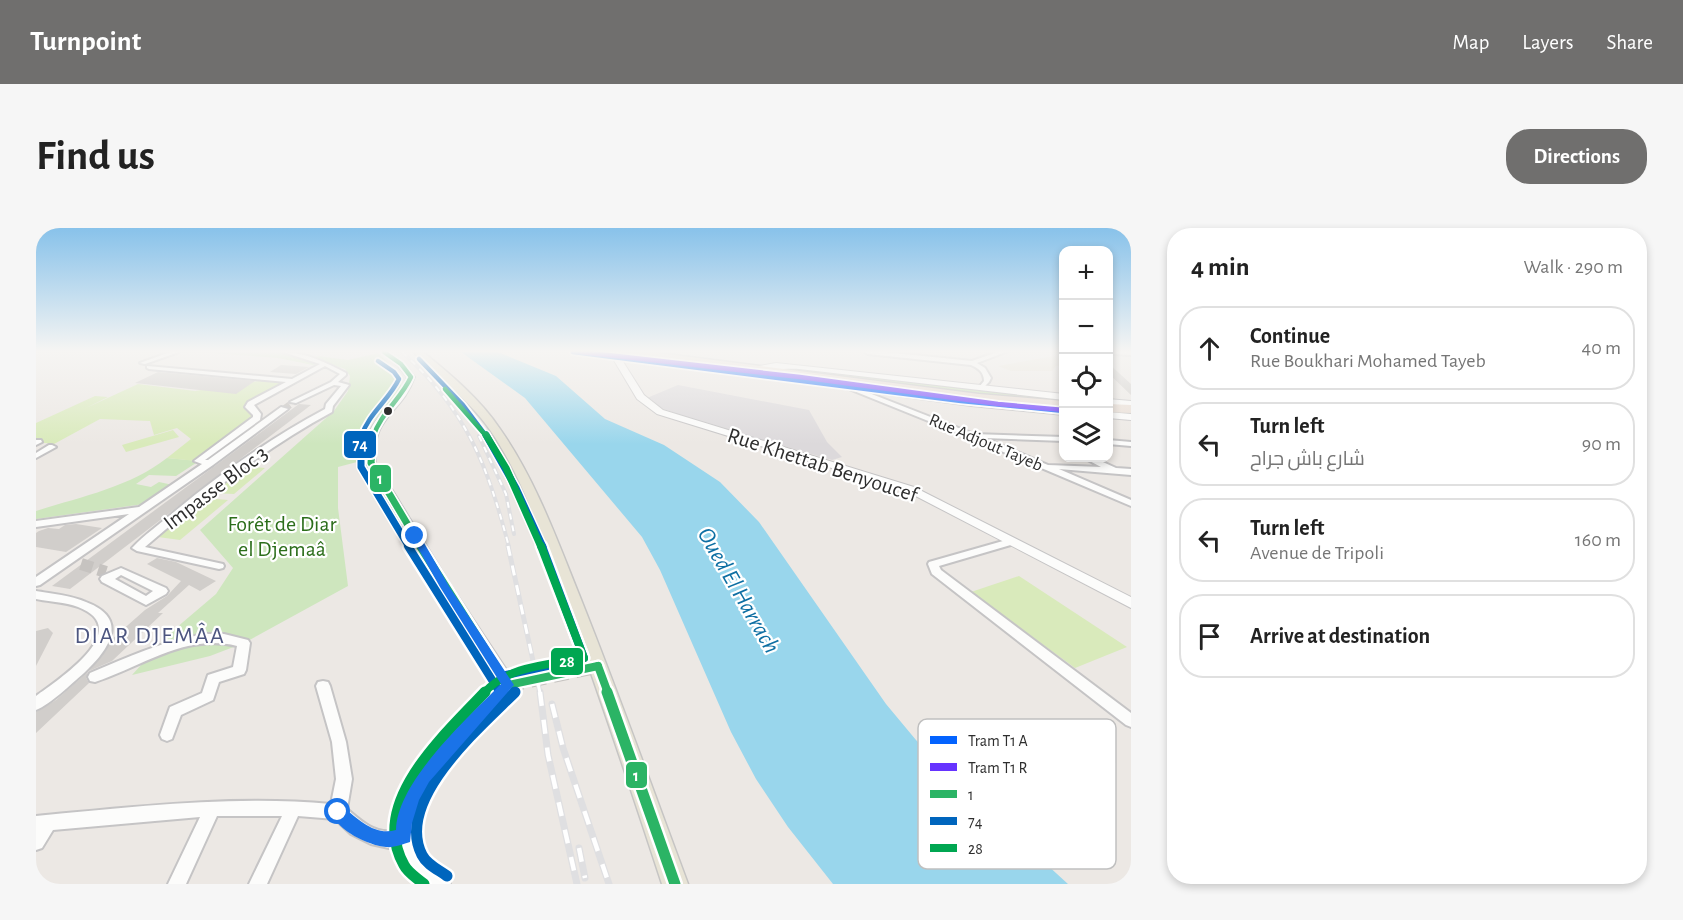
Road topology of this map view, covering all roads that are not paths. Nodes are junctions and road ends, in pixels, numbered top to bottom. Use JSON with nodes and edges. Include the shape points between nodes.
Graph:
{"nodes":[{"id":1,"x":453,"y":382,"type":"edge"},
{"id":2,"x":289,"y":383,"type":"edge"},
{"id":3,"x":324,"y":383,"type":"edge"},
{"id":4,"x":333,"y":383,"type":"joint"},
{"id":5,"x":410,"y":383,"type":"edge"},
{"id":6,"x":631,"y":383,"type":"edge"},
{"id":7,"x":818,"y":383,"type":"edge"},
{"id":8,"x":872,"y":383,"type":"edge"},
{"id":9,"x":942,"y":383,"type":"edge"},
{"id":10,"x":986,"y":383,"type":"edge"},
{"id":11,"x":982,"y":387,"type":"junction"},
{"id":12,"x":318,"y":388,"type":"junction"},
{"id":13,"x":873,"y":393,"type":"junction"},
{"id":14,"x":1059,"y":396,"type":"edge"},
{"id":15,"x":294,"y":402,"type":"tunnel mouth"},
{"id":16,"x":1059,"y":404,"type":"edge"},
{"id":17,"x":1131,"y":407,"type":"edge"},
{"id":18,"x":284,"y":409,"type":"tunnel mouth"},
{"id":19,"x":1113,"y":409,"type":"edge"},
{"id":20,"x":1113,"y":410,"type":"edge"},
{"id":21,"x":1059,"y":412,"type":"edge"},
{"id":22,"x":1131,"y":418,"type":"edge"},
{"id":23,"x":970,"y":435,"type":"junction"},
{"id":24,"x":1048,"y":438,"type":"junction"},
{"id":25,"x":1059,"y":439,"type":"edge"},
{"id":26,"x":1113,"y":442,"type":"edge"},
{"id":27,"x":1059,"y":444,"type":"edge"},
{"id":28,"x":1131,"y":444,"type":"edge"},
{"id":29,"x":52,"y":447,"type":"dead end"},
{"id":30,"x":36,"y":456,"type":"edge"},
{"id":31,"x":1097,"y":462,"type":"edge"},
{"id":32,"x":210,"y":463,"type":"junction"},
{"id":33,"x":1043,"y":466,"type":"junction"},
{"id":34,"x":1116,"y":471,"type":"junction"},
{"id":35,"x":1131,"y":472,"type":"edge"},
{"id":36,"x":1131,"y":478,"type":"edge"},
{"id":37,"x":1131,"y":503,"type":"edge"},
{"id":38,"x":143,"y":510,"type":"junction"},
{"id":39,"x":106,"y":513,"type":"junction"},
{"id":40,"x":36,"y":524,"type":"edge"},
{"id":41,"x":121,"y":524,"type":"junction"},
{"id":42,"x":1010,"y":542,"type":"junction"},
{"id":43,"x":68,"y":560,"type":"junction"},
{"id":44,"x":81,"y":564,"type":"tunnel mouth"},
{"id":45,"x":219,"y":566,"type":"dead end"},
{"id":46,"x":36,"y":582,"type":"edge"},
{"id":47,"x":36,"y":595,"type":"edge"},
{"id":48,"x":1131,"y":603,"type":"edge"},
{"id":49,"x":95,"y":677,"type":"dead end"},
{"id":50,"x":323,"y":686,"type":"dead end"},
{"id":51,"x":36,"y":704,"type":"edge"},
{"id":52,"x":1131,"y":721,"type":"edge"},
{"id":53,"x":167,"y":735,"type":"dead end"},
{"id":54,"x":294,"y":808,"type":"junction"},
{"id":55,"x":212,"y":809,"type":"junction"},
{"id":56,"x":338,"y":812,"type":"junction"},
{"id":57,"x":42,"y":823,"type":"edge"},
{"id":58,"x":404,"y":836,"type":"junction"},
{"id":59,"x":36,"y":842,"type":"edge"},
{"id":60,"x":177,"y":884,"type":"edge"},
{"id":61,"x":258,"y":884,"type":"edge"},
{"id":62,"x":440,"y":884,"type":"edge"},
{"id":63,"x":675,"y":884,"type":"edge"}],
"edges":[{"from":1,"to":63,"type":"main road","via":[[494,427],[544,524]]},
{"from":2,"to":32,"type":"street","via":[[249,405],[257,418],[198,461]]},
{"from":3,"to":12,"type":"street"},
{"from":4,"to":12,"type":"street"},
{"from":4,"to":45,"type":"street","name":"Impasse Bloc 3","via":[[346,385],[329,410],[259,452],[137,548]]},
{"from":5,"to":58,"type":"main road","via":[[369,436],[371,463],[508,685],[424,778],[404,823]]},
{"from":6,"to":42,"type":"main road","name":"Rue Khettab Benyoucef","via":[[638,397],[660,412],[910,489]]},
{"from":7,"to":13,"type":"main road"},
{"from":8,"to":16,"type":"highway"},
{"from":9,"to":11,"type":"main road"},
{"from":10,"to":11,"type":"street"},
{"from":11,"to":14,"type":"main road"},
{"from":12,"to":15,"type":"street"},
{"from":13,"to":21,"type":"main road"},
{"from":13,"to":23,"type":"street","name":"Rue Adjout Tayeb"},
{"from":17,"to":19,"type":"highway"},
{"from":18,"to":32,"type":"street"},
{"from":20,"to":22,"type":"main road"},
{"from":23,"to":24,"type":"street"},
{"from":23,"to":33,"type":"street","name":"Rue Adjout Tayeb"},
{"from":24,"to":25,"type":"street"},
{"from":24,"to":27,"type":"street"},
{"from":26,"to":28,"type":"street"},
{"from":29,"to":30,"type":"street"},
{"from":31,"to":34,"type":"street"},
{"from":32,"to":38,"type":"street"},
{"from":33,"to":34,"type":"street"},
{"from":33,"to":37,"type":"street","name":"Rue Adjout Tayeb"},
{"from":34,"to":35,"type":"street"},
{"from":34,"to":36,"type":"street"},
{"from":38,"to":39,"type":"street"},
{"from":38,"to":41,"type":"street"},
{"from":39,"to":40,"type":"street"},
{"from":39,"to":41,"type":"street"},
{"from":41,"to":43,"type":"street"},
{"from":42,"to":48,"type":"main road","name":"Rue Khettab Benyoucef"},
{"from":42,"to":52,"type":"street","via":[[933,564],[933,569]]},
{"from":43,"to":44,"type":"street"},
{"from":43,"to":46,"type":"street"},
{"from":47,"to":51,"type":"street","via":[[80,603],[100,615],[107,632],[103,643],[74,674]]},
{"from":49,"to":53,"type":"street","via":[[192,641],[220,638],[244,643],[239,670],[213,679],[208,696],[175,711]]},
{"from":50,"to":56,"type":"street","via":[[339,742],[344,779]]},
{"from":54,"to":55,"type":"street"},
{"from":54,"to":56,"type":"street"},
{"from":54,"to":61,"type":"street"},
{"from":55,"to":57,"type":"street"},
{"from":55,"to":60,"type":"street"},
{"from":56,"to":58,"type":"street","via":[[371,836],[389,840]]},
{"from":57,"to":59,"type":"street"},
{"from":58,"to":62,"type":"main road","via":[[412,860]]}]}
